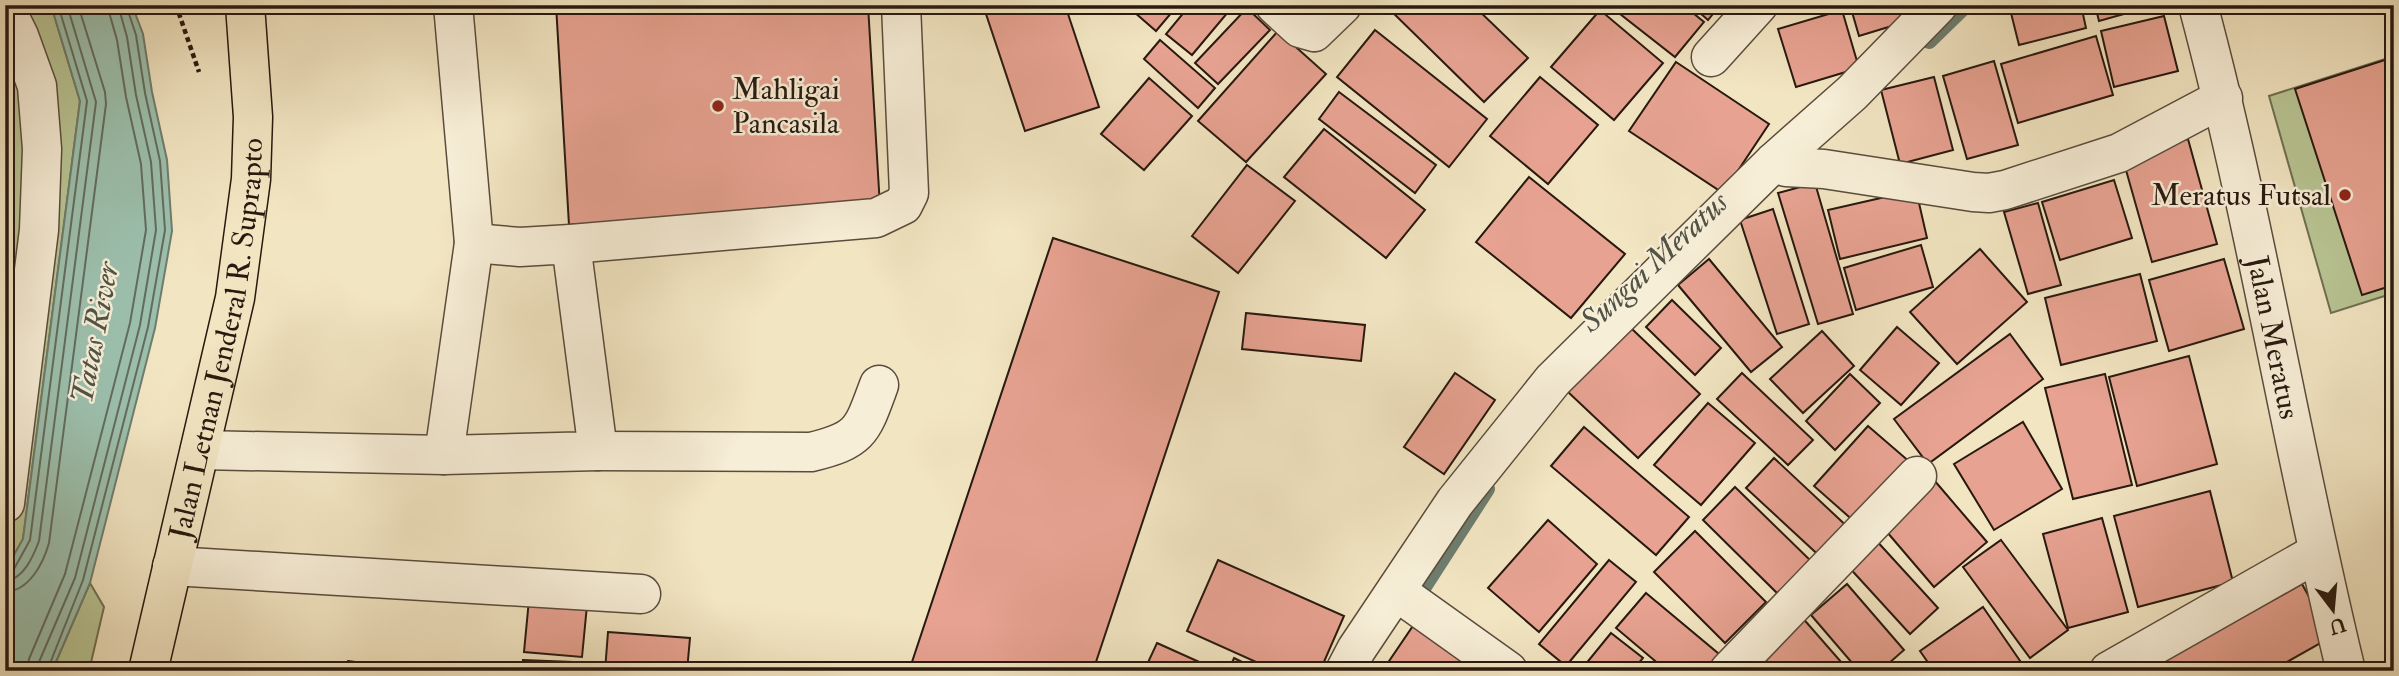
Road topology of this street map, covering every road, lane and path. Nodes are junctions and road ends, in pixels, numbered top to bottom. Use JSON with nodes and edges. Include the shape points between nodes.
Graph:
{"nodes":[{"id":1,"x":245,"y":5,"type":"edge"},
{"id":2,"x":453,"y":5,"type":"edge"},
{"id":3,"x":901,"y":5,"type":"edge"},
{"id":4,"x":1275,"y":5,"type":"edge"},
{"id":5,"x":1342,"y":5,"type":"edge"},
{"id":6,"x":1758,"y":5,"type":"edge"},
{"id":7,"x":1938,"y":5,"type":"edge"},
{"id":8,"x":2198,"y":5,"type":"edge"},
{"id":9,"x":5,"y":8,"type":"edge"},
{"id":10,"x":1711,"y":57,"type":"dead end"},
{"id":11,"x":2223,"y":98,"type":"junction"},
{"id":12,"x":1780,"y":164,"type":"junction"},
{"id":13,"x":474,"y":243,"type":"junction"},
{"id":14,"x":571,"y":244,"type":"junction"},
{"id":15,"x":879,"y":385,"type":"dead end"},
{"id":16,"x":200,"y":450,"type":"junction"},
{"id":17,"x":598,"y":451,"type":"junction"},
{"id":18,"x":444,"y":455,"type":"junction"},
{"id":19,"x":1917,"y":476,"type":"dead end"},
{"id":20,"x":5,"y":503,"type":"edge"},
{"id":21,"x":2317,"y":553,"type":"junction"},
{"id":22,"x":172,"y":566,"type":"junction"},
{"id":23,"x":1396,"y":591,"type":"junction"},
{"id":24,"x":641,"y":594,"type":"dead end"},
{"id":25,"x":148,"y":671,"type":"edge"},
{"id":26,"x":1345,"y":671,"type":"edge"},
{"id":27,"x":1508,"y":671,"type":"edge"},
{"id":28,"x":1729,"y":671,"type":"edge"},
{"id":29,"x":2109,"y":671,"type":"edge"},
{"id":30,"x":2346,"y":671,"type":"edge"}],
"edges":[{"from":1,"to":16,"type":"highway","name":"Jalan Letnan Jenderal R. Suprapto","via":[[253,117],[251,179],[235,298]]},
{"from":2,"to":13,"type":"street"},
{"from":3,"to":14,"type":"street","via":[[909,193],[903,205],[876,218]]},
{"from":4,"to":5,"type":"street","via":[[1300,28],[1314,32]]},
{"from":6,"to":10,"type":"street"},
{"from":7,"to":12,"type":"street"},
{"from":8,"to":11,"type":"street","name":"Jalan Meratus"},
{"from":9,"to":20,"type":"street","via":[[37,86],[42,149],[39,230]]},
{"from":11,"to":12,"type":"street","via":[[2119,153],[1990,193]]},
{"from":11,"to":21,"type":"street","name":"Jalan Meratus"},
{"from":12,"to":23,"type":"street","via":[[1553,380],[1455,502]]},
{"from":13,"to":14,"type":"street","via":[[520,247]]},
{"from":13,"to":18,"type":"street"},
{"from":14,"to":17,"type":"street"},
{"from":15,"to":17,"type":"street","via":[[863,426],[850,439],[811,452]]},
{"from":16,"to":18,"type":"street"},
{"from":16,"to":22,"type":"highway","name":"Jalan Letnan Jenderal R. Suprapto"},
{"from":17,"to":18,"type":"street"},
{"from":19,"to":28,"type":"street"},
{"from":21,"to":29,"type":"street"},
{"from":21,"to":30,"type":"street","name":"Jalan Meratus"},
{"from":22,"to":24,"type":"street"},
{"from":22,"to":25,"type":"highway","name":"Jalan Letnan Jenderal R. Suprapto"},
{"from":23,"to":26,"type":"street"},
{"from":23,"to":27,"type":"street"}]}
